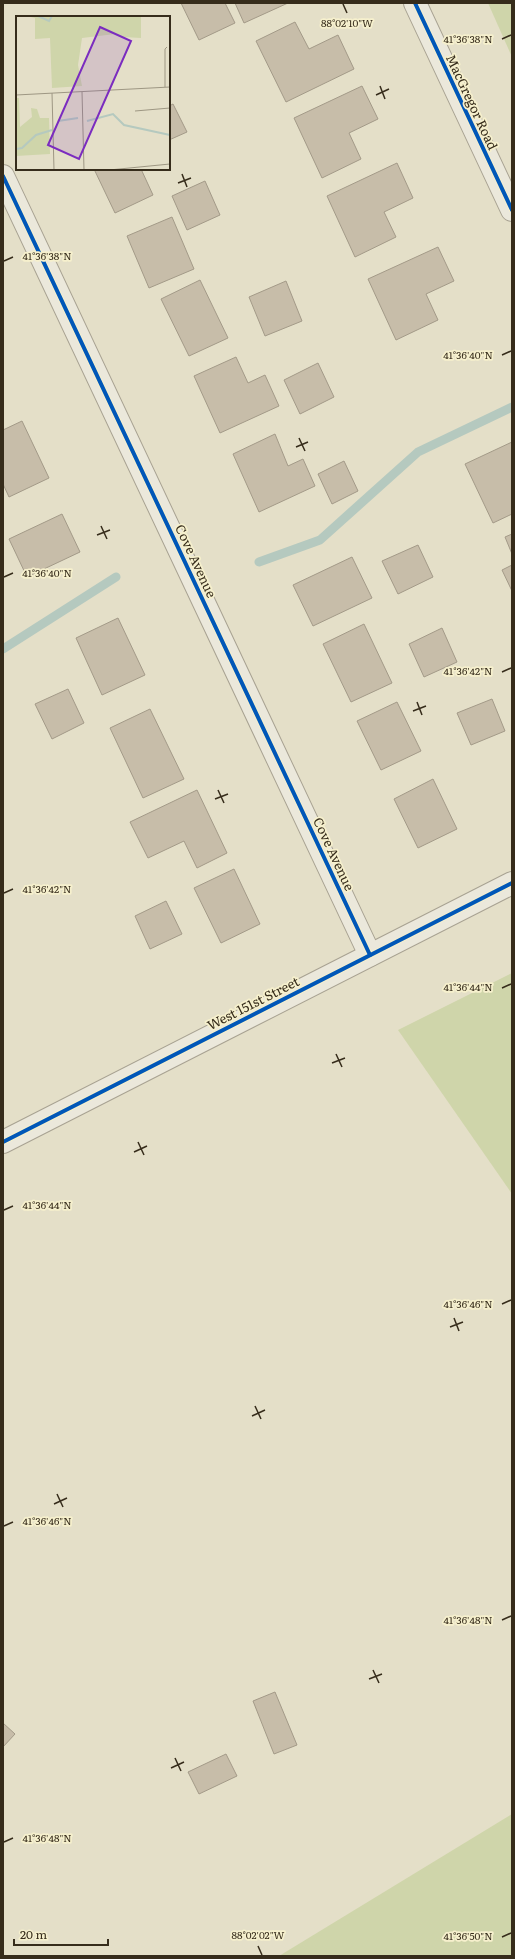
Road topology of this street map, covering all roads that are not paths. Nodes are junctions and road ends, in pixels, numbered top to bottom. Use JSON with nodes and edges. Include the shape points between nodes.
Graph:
{"nodes":[{"id":1,"x":415,"y":3,"type":"edge"},
{"id":2,"x":3,"y":176,"type":"edge"},
{"id":3,"x":512,"y":210,"type":"edge"},
{"id":4,"x":512,"y":883,"type":"edge"},
{"id":5,"x":370,"y":955,"type":"junction"},
{"id":6,"x":3,"y":1142,"type":"edge"}],
"edges":[{"from":1,"to":3,"type":"street","name":"MacGregor Road"},
{"from":2,"to":5,"type":"street","name":"Cove Avenue"},
{"from":4,"to":5,"type":"street","name":"West 151st Street"},
{"from":5,"to":6,"type":"street","name":"West 151st Street"}]}
